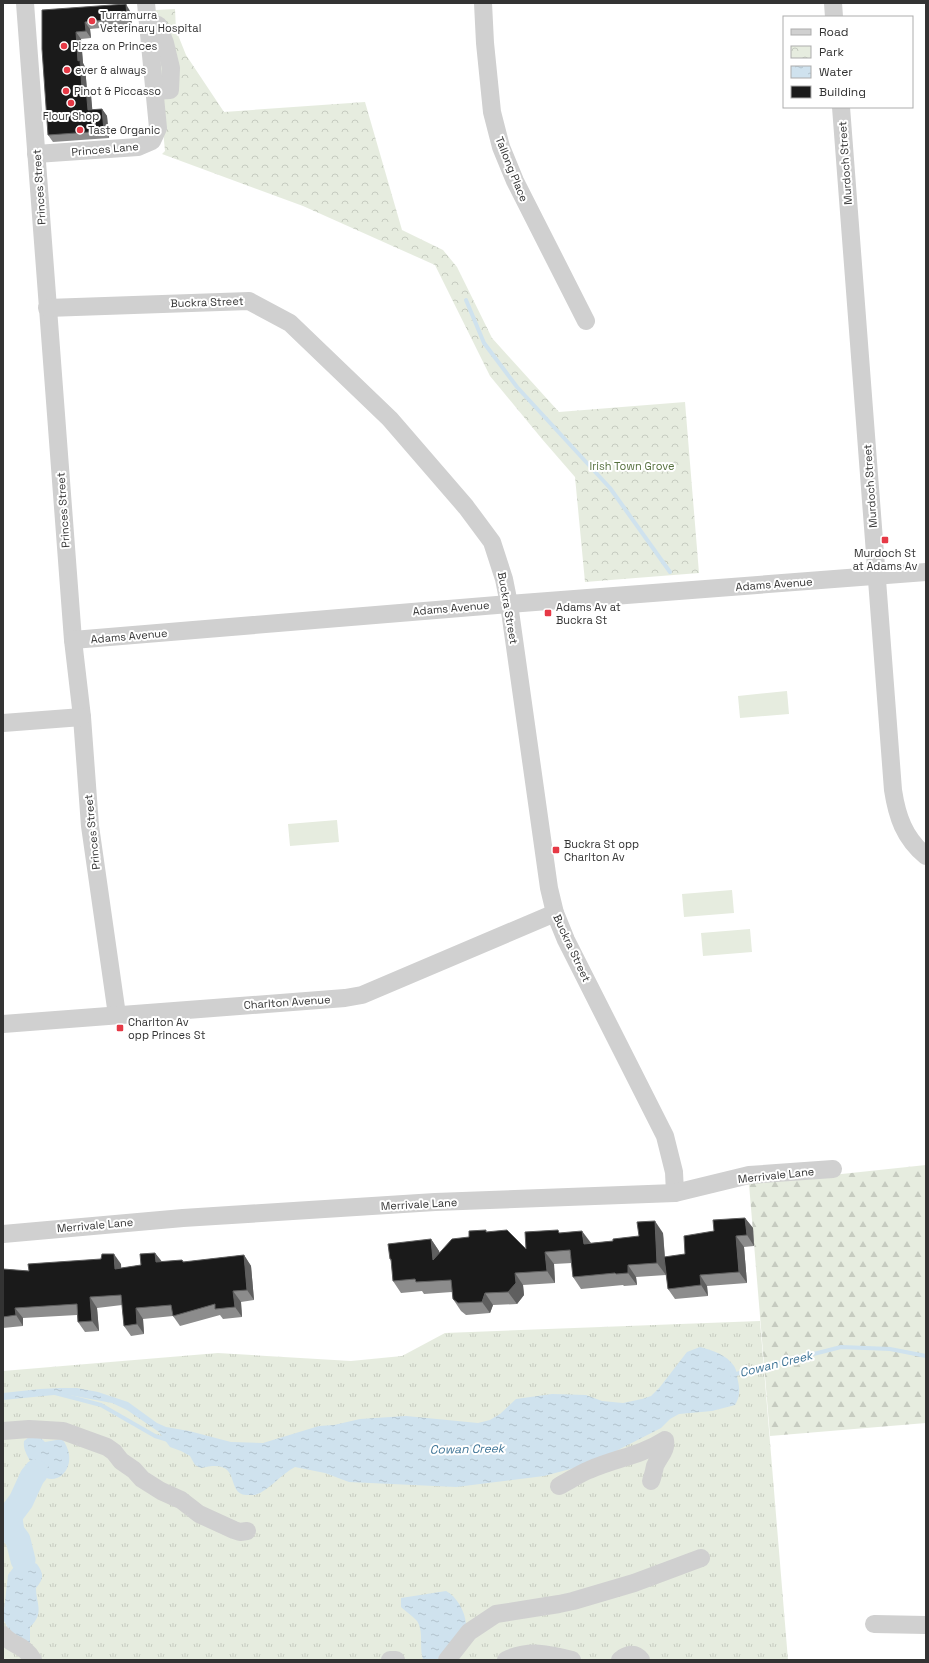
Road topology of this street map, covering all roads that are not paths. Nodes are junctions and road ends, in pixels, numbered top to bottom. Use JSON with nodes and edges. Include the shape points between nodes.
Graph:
{"nodes":[{"id":1,"x":25,"y":3,"type":"edge"},
{"id":2,"x":146,"y":3,"type":"edge"},
{"id":3,"x":483,"y":3,"type":"edge"},
{"id":4,"x":832,"y":3,"type":"edge"},
{"id":5,"x":834,"y":16,"type":"edge"},
{"id":6,"x":841,"y":108,"type":"edge"},
{"id":7,"x":36,"y":154,"type":"junction"},
{"id":8,"x":47,"y":308,"type":"junction"},
{"id":9,"x":586,"y":321,"type":"dead end"},
{"id":10,"x":926,"y":572,"type":"edge"},
{"id":11,"x":877,"y":576,"type":"junction"},
{"id":12,"x":509,"y":604,"type":"junction"},
{"id":13,"x":73,"y":640,"type":"junction"},
{"id":14,"x":82,"y":717,"type":"junction"},
{"id":15,"x":3,"y":723,"type":"edge"},
{"id":16,"x":926,"y":856,"type":"edge"},
{"id":17,"x":556,"y":913,"type":"junction"},
{"id":18,"x":117,"y":1015,"type":"junction"},
{"id":19,"x":3,"y":1024,"type":"edge"},
{"id":20,"x":833,"y":1169,"type":"dead end"},
{"id":21,"x":675,"y":1193,"type":"junction"},
{"id":22,"x":3,"y":1234,"type":"edge"},
{"id":23,"x":3,"y":1431,"type":"edge"},
{"id":24,"x":651,"y":1481,"type":"dead end"},
{"id":25,"x":559,"y":1486,"type":"dead end"},
{"id":26,"x":247,"y":1531,"type":"dead end"},
{"id":27,"x":701,"y":1558,"type":"dead end"},
{"id":28,"x":874,"y":1624,"type":"dead end"},
{"id":29,"x":926,"y":1625,"type":"edge"},
{"id":30,"x":3,"y":1635,"type":"edge"},
{"id":31,"x":33,"y":1660,"type":"edge"},
{"id":32,"x":390,"y":1660,"type":"edge"},
{"id":33,"x":396,"y":1660,"type":"edge"},
{"id":34,"x":447,"y":1660,"type":"edge"},
{"id":35,"x":506,"y":1660,"type":"edge"},
{"id":36,"x":572,"y":1660,"type":"edge"},
{"id":37,"x":620,"y":1660,"type":"edge"},
{"id":38,"x":641,"y":1660,"type":"edge"}],
"edges":[{"from":1,"to":7,"type":"street","name":"Princes Street"},
{"from":2,"to":7,"type":"street","name":"Princes Lane","via":[[158,128],[152,141],[138,147]]},
{"from":3,"to":9,"type":"street","name":"Tallong Place","via":[[492,112],[501,147]]},
{"from":4,"to":5,"type":"street"},
{"from":6,"to":11,"type":"street","name":"Murdoch Street"},
{"from":7,"to":8,"type":"street","name":"Princes Street"},
{"from":8,"to":12,"type":"street","name":"Buckra Street","via":[[248,301],[290,323],[390,419],[470,513],[492,542]]},
{"from":8,"to":13,"type":"street","name":"Princes Street"},
{"from":10,"to":11,"type":"street","name":"Adams Avenue"},
{"from":11,"to":12,"type":"street","name":"Adams Avenue"},
{"from":11,"to":16,"type":"street","name":"Murdoch Street","via":[[896,808],[904,831]]},
{"from":12,"to":13,"type":"street","name":"Adams Avenue"},
{"from":12,"to":17,"type":"street","name":"Buckra Street","via":[[549,888]]},
{"from":13,"to":14,"type":"street","name":"Princes Street"},
{"from":14,"to":15,"type":"street"},
{"from":14,"to":18,"type":"street","name":"Princes Street","via":[[90,826]]},
{"from":17,"to":18,"type":"street","name":"Charlton Avenue","via":[[362,995]]},
{"from":17,"to":21,"type":"street","name":"Buckra Street","via":[[566,940],[665,1136],[674,1172]]},
{"from":18,"to":19,"type":"street","name":"Charlton Avenue"},
{"from":20,"to":21,"type":"street","name":"Merrivale Lane","via":[[749,1176]]},
{"from":21,"to":22,"type":"street","name":"Merrivale Lane","via":[[427,1203],[183,1218]]},
{"from":23,"to":26,"type":"street","via":[[64,1431],[107,1447],[142,1479],[180,1500],[198,1514],[234,1530]]},
{"from":24,"to":25,"type":"street","via":[[656,1464],[664,1451],[665,1440],[637,1455],[588,1470]]},
{"from":27,"to":34,"type":"street","via":[[634,1583],[573,1601],[496,1614],[469,1632]]},
{"from":28,"to":29,"type":"street"},
{"from":30,"to":31,"type":"street","via":[[22,1647]]},
{"from":32,"to":33,"type":"street"},
{"from":35,"to":36,"type":"street","via":[[516,1655],[547,1653]]},
{"from":37,"to":38,"type":"street","via":[[631,1654],[639,1656]]}]}
